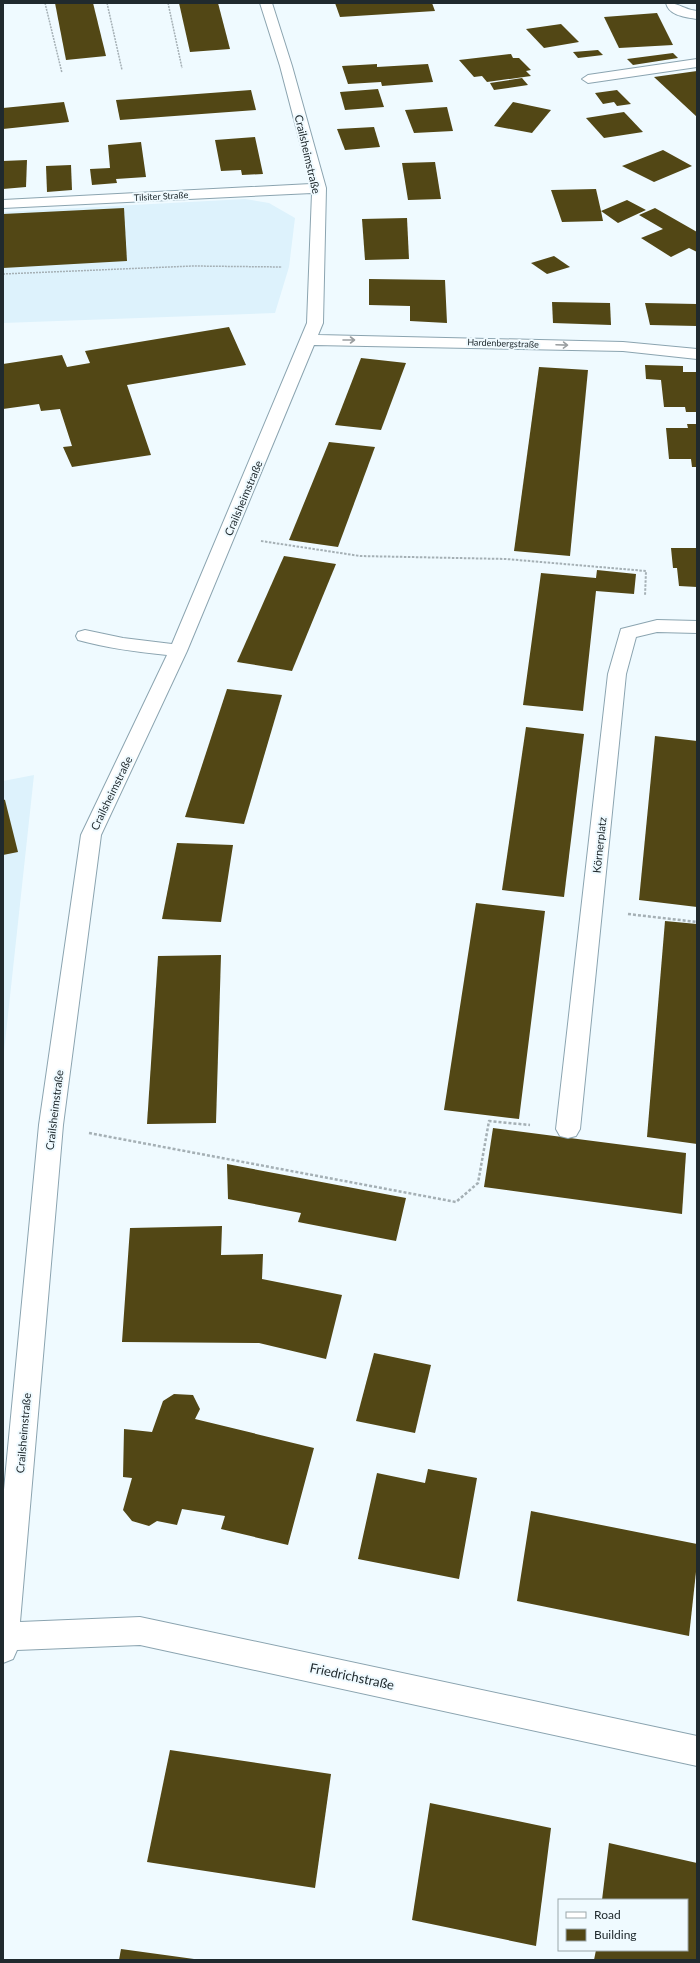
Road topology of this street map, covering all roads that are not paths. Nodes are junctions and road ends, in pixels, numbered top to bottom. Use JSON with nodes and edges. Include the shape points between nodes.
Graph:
{"nodes":[{"id":1,"x":266,"y":3,"type":"edge"},
{"id":2,"x":672,"y":3,"type":"edge"},
{"id":3,"x":697,"y":15,"type":"edge"},
{"id":4,"x":697,"y":63,"type":"edge"},
{"id":5,"x":588,"y":78,"type":"dead end"},
{"id":6,"x":319,"y":188,"type":"junction"},
{"id":7,"x":3,"y":204,"type":"edge"},
{"id":8,"x":310,"y":340,"type":"junction"},
{"id":9,"x":697,"y":354,"type":"edge"},
{"id":10,"x":697,"y":627,"type":"edge"},
{"id":11,"x":85,"y":636,"type":"dead end"},
{"id":12,"x":178,"y":651,"type":"junction"},
{"id":13,"x":568,"y":1128,"type":"road end"},
{"id":14,"x":3,"y":1641,"type":"edge"},
{"id":15,"x":697,"y":1751,"type":"edge"}],
"edges":[{"from":1,"to":6,"type":"street","name":"Crailsheimstraße"},
{"from":2,"to":3,"type":"street","via":[[677,10]]},
{"from":4,"to":5,"type":"street"},
{"from":6,"to":7,"type":"street","name":"Tilsiter Straße"},
{"from":6,"to":8,"type":"street","name":"Crailsheimstraße","via":[[315,323]]},
{"from":8,"to":9,"type":"street","name":"Hardenbergstraße","one_way":true,"via":[[578,345],[676,350]]},
{"from":8,"to":12,"type":"street","name":"Crailsheimstraße"},
{"from":10,"to":13,"type":"street","name":"Körnerplatz","via":[[657,626],[628,633],[617,674]]},
{"from":11,"to":12,"type":"street"},
{"from":12,"to":14,"type":"street","name":"Crailsheimstraße","via":[[91,835],[51,1126]]},
{"from":14,"to":15,"type":"street","name":"Friedrichstraße","via":[[140,1631]]}]}
